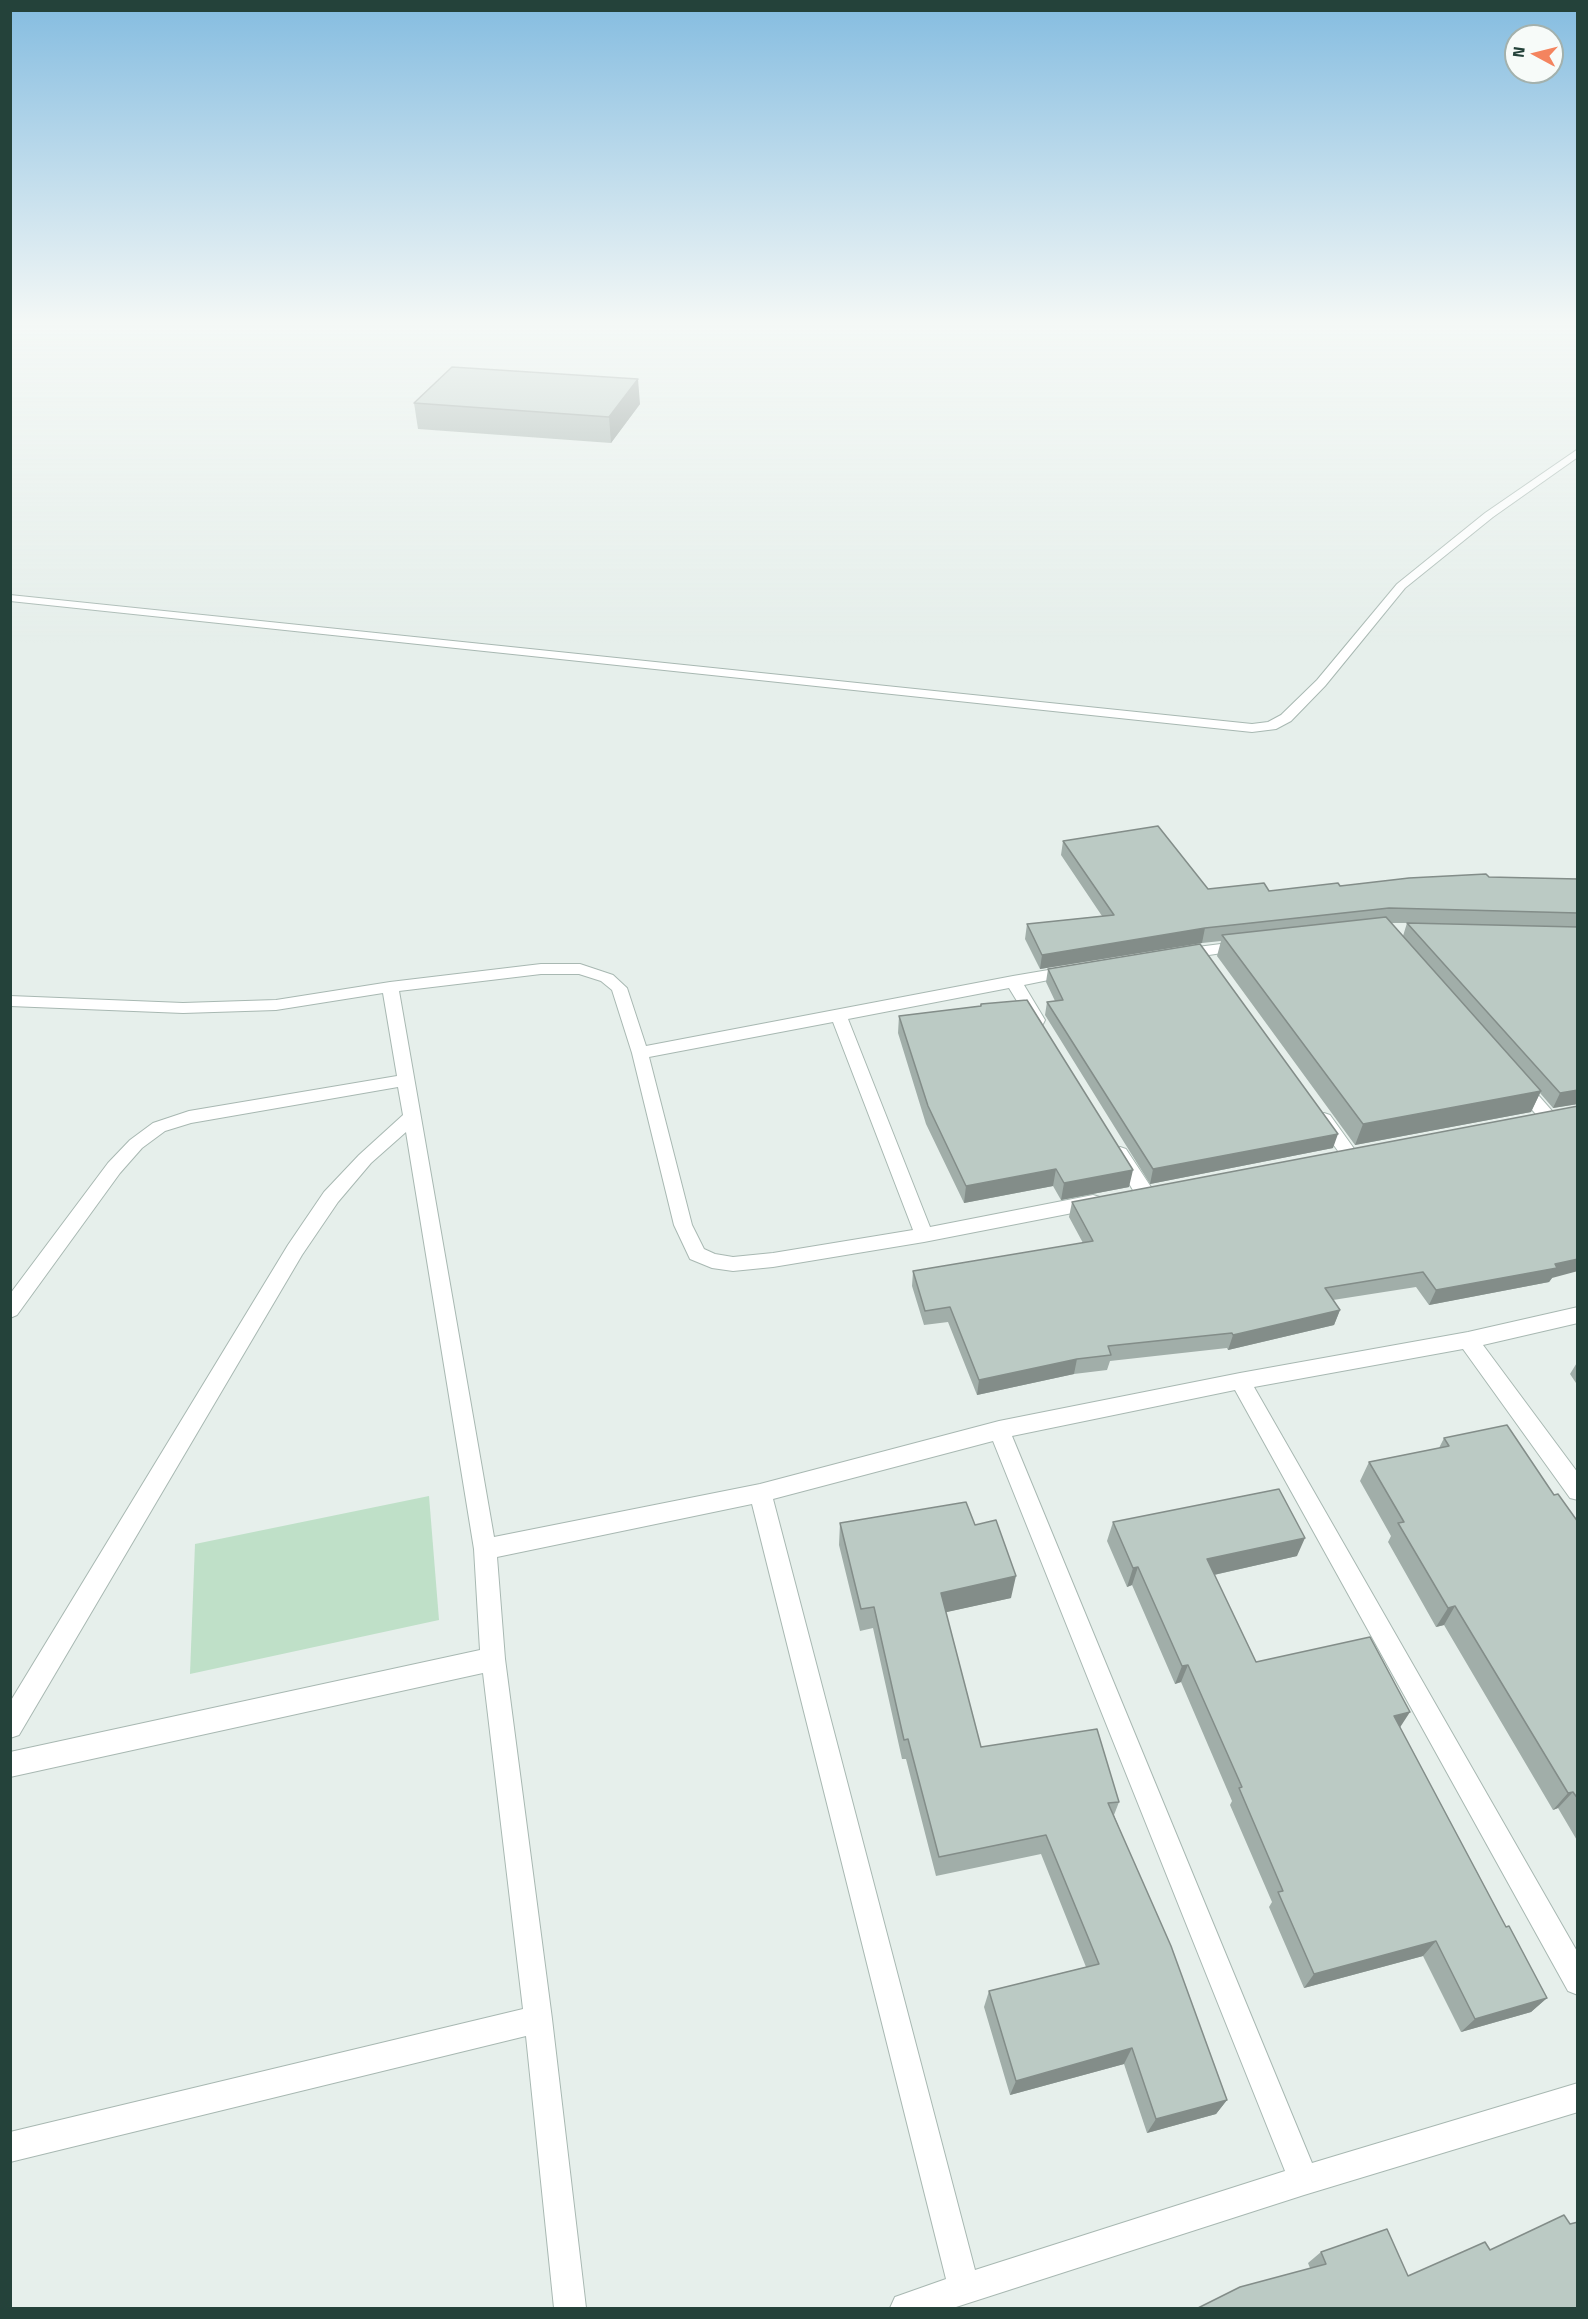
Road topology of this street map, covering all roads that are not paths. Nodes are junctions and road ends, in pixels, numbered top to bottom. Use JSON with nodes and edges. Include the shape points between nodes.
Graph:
{"nodes":[{"id":1,"x":1578,"y":452,"type":"edge"},
{"id":2,"x":10,"y":598,"type":"edge"},
{"id":3,"x":1259,"y":944,"type":"edge"},
{"id":4,"x":1202,"y":950,"type":"junction"},
{"id":5,"x":1169,"y":956,"type":"edge"},
{"id":6,"x":1091,"y":968,"type":"edge"},
{"id":7,"x":1216,"y":970,"type":"edge"},
{"id":8,"x":1013,"y":981,"type":"junction"},
{"id":9,"x":390,"y":987,"type":"junction"},
{"id":10,"x":10,"y":1001,"type":"edge"},
{"id":11,"x":839,"y":1016,"type":"junction"},
{"id":12,"x":1044,"y":1031,"type":"edge"},
{"id":13,"x":640,"y":1053,"type":"junction"},
{"id":14,"x":1508,"y":1072,"type":"edge"},
{"id":15,"x":407,"y":1080,"type":"junction"},
{"id":16,"x":1314,"y":1106,"type":"edge"},
{"id":17,"x":1567,"y":1113,"type":"edge"},
{"id":18,"x":1547,"y":1116,"type":"junction"},
{"id":19,"x":412,"y":1117,"type":"junction"},
{"id":20,"x":1524,"y":1121,"type":"edge"},
{"id":21,"x":1113,"y":1142,"type":"edge"},
{"id":22,"x":1372,"y":1150,"type":"edge"},
{"id":23,"x":1349,"y":1154,"type":"junction"},
{"id":24,"x":1326,"y":1158,"type":"edge"},
{"id":25,"x":1167,"y":1188,"type":"edge"},
{"id":26,"x":1144,"y":1192,"type":"junction"},
{"id":27,"x":924,"y":1235,"type":"junction"},
{"id":28,"x":10,"y":1310,"type":"edge"},
{"id":29,"x":1578,"y":1315,"type":"edge"},
{"id":30,"x":1468,"y":1340,"type":"junction"},
{"id":31,"x":1240,"y":1381,"type":"junction"},
{"id":32,"x":999,"y":1430,"type":"junction"},
{"id":33,"x":1578,"y":1491,"type":"edge"},
{"id":34,"x":760,"y":1492,"type":"junction"},
{"id":35,"x":485,"y":1549,"type":"junction"},
{"id":36,"x":493,"y":1659,"type":"junction"},
{"id":37,"x":10,"y":1726,"type":"edge"},
{"id":38,"x":10,"y":1765,"type":"edge"},
{"id":39,"x":1578,"y":1981,"type":"edge"},
{"id":40,"x":538,"y":2019,"type":"junction"},
{"id":41,"x":1578,"y":2097,"type":"edge"},
{"id":42,"x":10,"y":2147,"type":"edge"},
{"id":43,"x":1304,"y":2180,"type":"junction"},
{"id":44,"x":964,"y":2288,"type":"junction"},
{"id":45,"x":570,"y":2308,"type":"edge"},
{"id":46,"x":906,"y":2308,"type":"edge"}],
"edges":[{"from":1,"to":2,"type":"street","via":[[1401,586],[1321,683],[1286,718],[1252,729]]},
{"from":3,"to":4,"type":"street"},
{"from":4,"to":5,"type":"street"},
{"from":4,"to":7,"type":"street"},
{"from":6,"to":8,"type":"street"},
{"from":8,"to":11,"type":"street"},
{"from":8,"to":12,"type":"street"},
{"from":9,"to":10,"type":"street","via":[[276,1005],[183,1008]]},
{"from":9,"to":13,"type":"street","via":[[565,967],[594,972],[619,988]]},
{"from":9,"to":15,"type":"street"},
{"from":11,"to":13,"type":"street"},
{"from":11,"to":27,"type":"street"},
{"from":13,"to":27,"type":"street","via":[[683,1225],[697,1254],[733,1264]]},
{"from":14,"to":18,"type":"street"},
{"from":15,"to":19,"type":"street"},
{"from":15,"to":28,"type":"street","via":[[189,1117],[159,1127],[114,1168]]},
{"from":16,"to":23,"type":"street"},
{"from":17,"to":18,"type":"street"},
{"from":18,"to":20,"type":"street"},
{"from":19,"to":35,"type":"street"},
{"from":19,"to":37,"type":"street","via":[[365,1158],[331,1197],[295,1250]]},
{"from":21,"to":26,"type":"street"},
{"from":22,"to":23,"type":"street"},
{"from":23,"to":24,"type":"street"},
{"from":25,"to":26,"type":"street"},
{"from":26,"to":27,"type":"street"},
{"from":29,"to":30,"type":"street"},
{"from":30,"to":31,"type":"street"},
{"from":30,"to":33,"type":"street"},
{"from":31,"to":32,"type":"street"},
{"from":31,"to":39,"type":"street"},
{"from":32,"to":34,"type":"street"},
{"from":32,"to":43,"type":"street"},
{"from":34,"to":35,"type":"street"},
{"from":34,"to":44,"type":"street"},
{"from":35,"to":36,"type":"street"},
{"from":36,"to":38,"type":"street"},
{"from":36,"to":40,"type":"street"},
{"from":40,"to":42,"type":"street"},
{"from":40,"to":45,"type":"street"},
{"from":41,"to":43,"type":"street"},
{"from":43,"to":44,"type":"street"},
{"from":44,"to":46,"type":"street"}]}
